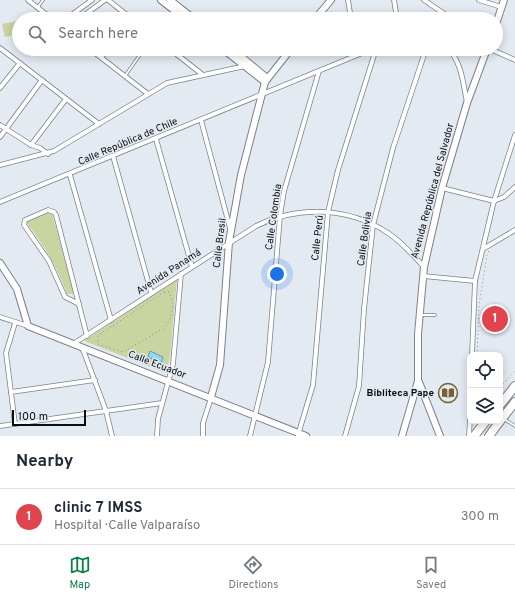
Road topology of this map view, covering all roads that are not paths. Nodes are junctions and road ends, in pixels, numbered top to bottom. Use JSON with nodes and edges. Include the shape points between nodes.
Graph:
{"nodes":[{"id":1,"x":28,"y":0,"type":"edge"},
{"id":2,"x":43,"y":0,"type":"edge"},
{"id":3,"x":92,"y":0,"type":"edge"},
{"id":4,"x":105,"y":0,"type":"edge"},
{"id":5,"x":108,"y":0,"type":"edge"},
{"id":6,"x":161,"y":0,"type":"edge"},
{"id":7,"x":170,"y":0,"type":"edge"},
{"id":8,"x":331,"y":0,"type":"edge"},
{"id":9,"x":348,"y":0,"type":"edge"},
{"id":10,"x":394,"y":0,"type":"edge"},
{"id":11,"x":424,"y":0,"type":"edge"},
{"id":12,"x":479,"y":0,"type":"edge"},
{"id":13,"x":504,"y":0,"type":"edge"},
{"id":14,"x":501,"y":7,"type":"junction"},
{"id":15,"x":37,"y":8,"type":"junction"},
{"id":16,"x":42,"y":12,"type":"edge"},
{"id":17,"x":76,"y":12,"type":"edge"},
{"id":18,"x":89,"y":12,"type":"edge"},
{"id":19,"x":123,"y":12,"type":"edge"},
{"id":20,"x":176,"y":12,"type":"edge"},
{"id":21,"x":185,"y":12,"type":"edge"},
{"id":22,"x":321,"y":12,"type":"edge"},
{"id":23,"x":350,"y":12,"type":"edge"},
{"id":24,"x":396,"y":12,"type":"edge"},
{"id":25,"x":442,"y":12,"type":"edge"},
{"id":26,"x":500,"y":12,"type":"edge"},
{"id":27,"x":0,"y":48,"type":"edge"},
{"id":28,"x":503,"y":55,"type":"edge"},
{"id":29,"x":99,"y":56,"type":"edge"},
{"id":30,"x":139,"y":56,"type":"edge"},
{"id":31,"x":179,"y":56,"type":"edge"},
{"id":32,"x":234,"y":56,"type":"edge"},
{"id":33,"x":239,"y":56,"type":"edge"},
{"id":34,"x":285,"y":56,"type":"edge"},
{"id":35,"x":355,"y":56,"type":"edge"},
{"id":36,"x":374,"y":56,"type":"edge"},
{"id":37,"x":424,"y":56,"type":"edge"},
{"id":38,"x":454,"y":56,"type":"edge"},
{"id":39,"x":486,"y":56,"type":"edge"},
{"id":40,"x":102,"y":58,"type":"joint"},
{"id":41,"x":515,"y":60,"type":"edge"},
{"id":42,"x":20,"y":63,"type":"junction"},
{"id":43,"x":248,"y":65,"type":"junction"},
{"id":44,"x":319,"y":72,"type":"junction"},
{"id":45,"x":203,"y":75,"type":"junction"},
{"id":46,"x":124,"y":76,"type":"junction"},
{"id":47,"x":42,"y":80,"type":"junction"},
{"id":48,"x":266,"y":80,"type":"junction"},
{"id":49,"x":0,"y":88,"type":"edge"},
{"id":50,"x":148,"y":94,"type":"junction"},
{"id":51,"x":262,"y":94,"type":"junction"},
{"id":52,"x":66,"y":99,"type":"junction"},
{"id":53,"x":467,"y":103,"type":"junction"},
{"id":54,"x":201,"y":120,"type":"junction"},
{"id":55,"x":99,"y":124,"type":"junction"},
{"id":56,"x":0,"y":125,"type":"edge"},
{"id":57,"x":6,"y":129,"type":"junction"},
{"id":58,"x":515,"y":135,"type":"edge"},
{"id":59,"x":0,"y":137,"type":"edge"},
{"id":60,"x":156,"y":139,"type":"junction"},
{"id":61,"x":31,"y":145,"type":"junction"},
{"id":62,"x":48,"y":154,"type":"junction"},
{"id":63,"x":113,"y":156,"type":"junction"},
{"id":64,"x":0,"y":165,"type":"edge"},
{"id":65,"x":70,"y":175,"type":"junction"},
{"id":66,"x":515,"y":187,"type":"edge"},
{"id":67,"x":442,"y":188,"type":"junction"},
{"id":68,"x":494,"y":201,"type":"junction"},
{"id":69,"x":0,"y":202,"type":"edge"},
{"id":70,"x":328,"y":212,"type":"junction"},
{"id":71,"x":280,"y":216,"type":"junction"},
{"id":72,"x":373,"y":225,"type":"junction"},
{"id":73,"x":231,"y":230,"type":"junction"},
{"id":74,"x":515,"y":230,"type":"edge"},
{"id":75,"x":229,"y":242,"type":"junction"},
{"id":76,"x":483,"y":250,"type":"junction"},
{"id":77,"x":0,"y":263,"type":"edge"},
{"id":78,"x":192,"y":266,"type":"junction"},
{"id":79,"x":424,"y":267,"type":"junction"},
{"id":80,"x":7,"y":273,"type":"junction"},
{"id":81,"x":181,"y":274,"type":"junction"},
{"id":82,"x":0,"y":276,"type":"edge"},
{"id":83,"x":423,"y":276,"type":"junction"},
{"id":84,"x":475,"y":281,"type":"junction"},
{"id":85,"x":151,"y":292,"type":"junction"},
{"id":86,"x":79,"y":304,"type":"junction"},
{"id":87,"x":420,"y":314,"type":"junction"},
{"id":88,"x":435,"y":315,"type":"dead end"},
{"id":89,"x":0,"y":317,"type":"edge"},
{"id":90,"x":111,"y":320,"type":"junction"},
{"id":91,"x":15,"y":323,"type":"junction"},
{"id":92,"x":28,"y":326,"type":"junction"},
{"id":93,"x":87,"y":336,"type":"junction"},
{"id":94,"x":73,"y":344,"type":"junction"},
{"id":95,"x":82,"y":347,"type":"junction"},
{"id":96,"x":472,"y":352,"type":"edge"},
{"id":97,"x":95,"y":380,"type":"junction"},
{"id":98,"x":168,"y":380,"type":"junction"},
{"id":99,"x":418,"y":381,"type":"junction"},
{"id":100,"x":515,"y":386,"type":"edge"},
{"id":101,"x":11,"y":392,"type":"junction"},
{"id":102,"x":211,"y":397,"type":"junction"},
{"id":103,"x":503,"y":400,"type":"edge"},
{"id":104,"x":515,"y":402,"type":"edge"},
{"id":105,"x":162,"y":403,"type":"junction"},
{"id":106,"x":106,"y":411,"type":"junction"},
{"id":107,"x":256,"y":415,"type":"junction"},
{"id":108,"x":503,"y":416,"type":"edge"},
{"id":109,"x":503,"y":422,"type":"edge"},
{"id":110,"x":15,"y":424,"type":"junction"},
{"id":111,"x":470,"y":424,"type":"edge"},
{"id":112,"x":484,"y":424,"type":"edge"},
{"id":113,"x":497,"y":424,"type":"edge"},
{"id":114,"x":498,"y":424,"type":"edge"},
{"id":115,"x":0,"y":426,"type":"edge"},
{"id":116,"x":515,"y":426,"type":"edge"},
{"id":117,"x":298,"y":434,"type":"edge"},
{"id":118,"x":112,"y":436,"type":"edge"},
{"id":119,"x":157,"y":436,"type":"edge"},
{"id":120,"x":203,"y":436,"type":"edge"},
{"id":121,"x":250,"y":436,"type":"edge"},
{"id":122,"x":306,"y":436,"type":"edge"},
{"id":123,"x":345,"y":436,"type":"edge"},
{"id":124,"x":402,"y":436,"type":"edge"},
{"id":125,"x":440,"y":436,"type":"edge"},
{"id":126,"x":469,"y":436,"type":"edge"},
{"id":127,"x":474,"y":436,"type":"edge"},
{"id":128,"x":489,"y":436,"type":"edge"},
{"id":129,"x":496,"y":436,"type":"edge"}],
"edges":[{"from":1,"to":15,"type":"street"},
{"from":2,"to":15,"type":"lane"},
{"from":3,"to":17,"type":"street"},
{"from":4,"to":18,"type":"street"},
{"from":5,"to":19,"type":"street"},
{"from":6,"to":20,"type":"street"},
{"from":7,"to":21,"type":"street"},
{"from":8,"to":22,"type":"street"},
{"from":9,"to":23,"type":"street"},
{"from":10,"to":24,"type":"street"},
{"from":11,"to":25,"type":"street"},
{"from":12,"to":14,"type":"street"},
{"from":13,"to":14,"type":"street"},
{"from":14,"to":26,"type":"street"},
{"from":15,"to":16,"type":"street"},
{"from":27,"to":42,"type":"street"},
{"from":28,"to":41,"type":"street"},
{"from":29,"to":40,"type":"street"},
{"from":30,"to":46,"type":"lane"},
{"from":31,"to":45,"type":"street"},
{"from":32,"to":43,"type":"street"},
{"from":33,"to":43,"type":"street"},
{"from":34,"to":48,"type":"street"},
{"from":35,"to":44,"type":"street","name":"Calle República de Chile"},
{"from":36,"to":70,"type":"street","name":"Calle Perú","via":[[338,170]]},
{"from":37,"to":72,"type":"street","name":"Calle Bolivia","via":[[393,148]]},
{"from":38,"to":53,"type":"street","via":[[460,67]]},
{"from":39,"to":53,"type":"street","name":"Avenida República del Salvador"},
{"from":40,"to":46,"type":"street"},
{"from":42,"to":47,"type":"street"},
{"from":42,"to":49,"type":"street"},
{"from":43,"to":45,"type":"street"},
{"from":43,"to":48,"type":"street"},
{"from":44,"to":51,"type":"street","name":"Calle República de Chile"},
{"from":44,"to":71,"type":"street","name":"Calle Colombia","via":[[285,187]]},
{"from":45,"to":50,"type":"street","via":[[167,83]]},
{"from":46,"to":50,"type":"street"},
{"from":47,"to":52,"type":"street"},
{"from":47,"to":57,"type":"street"},
{"from":48,"to":51,"type":"street","name":"Calle Brasil"},
{"from":50,"to":55,"type":"street"},
{"from":51,"to":54,"type":"street","name":"Calle República de Chile"},
{"from":51,"to":73,"type":"street","name":"Calle Brasil","via":[[241,175]]},
{"from":52,"to":55,"type":"street"},
{"from":52,"to":61,"type":"street"},
{"from":53,"to":67,"type":"street","name":"Avenida República del Salvador"},
{"from":54,"to":60,"type":"street","name":"Calle República de Chile"},
{"from":54,"to":73,"type":"street"},
{"from":55,"to":62,"type":"street"},
{"from":56,"to":57,"type":"street"},
{"from":57,"to":59,"type":"street"},
{"from":57,"to":61,"type":"street"},
{"from":58,"to":68,"type":"street"},
{"from":60,"to":63,"type":"street","name":"Calle República de Chile"},
{"from":60,"to":78,"type":"street"},
{"from":61,"to":62,"type":"street"},
{"from":62,"to":64,"type":"street"},
{"from":63,"to":65,"type":"street","name":"Calle República de Chile"},
{"from":63,"to":85,"type":"street"},
{"from":65,"to":69,"type":"street","name":"Calle República de Chile"},
{"from":65,"to":90,"type":"street"},
{"from":66,"to":68,"type":"street","via":[[504,197]]},
{"from":67,"to":68,"type":"street"},
{"from":67,"to":79,"type":"street","name":"Avenida República del Salvador"},
{"from":68,"to":76,"type":"street"},
{"from":70,"to":71,"type":"street","name":"Avenida Panamá","via":[[297,212]]},
{"from":70,"to":72,"type":"street","name":"Avenida Panamá"},
{"from":70,"to":117,"type":"street","name":"Calle Perú","via":[[313,385]]},
{"from":71,"to":75,"type":"street","name":"Avenida Panamá"},
{"from":71,"to":107,"type":"street","name":"Calle Colombia","via":[[268,362]]},
{"from":72,"to":79,"type":"street","name":"Avenida Panamá","via":[[400,242]]},
{"from":72,"to":123,"type":"street","name":"Calle Bolivia","via":[[359,386]]},
{"from":73,"to":75,"type":"street","name":"Calle Brasil"},
{"from":74,"to":76,"type":"street"},
{"from":75,"to":78,"type":"street","name":"Avenida Panamá"},
{"from":75,"to":102,"type":"street","name":"Calle Brasil","via":[[220,359]]},
{"from":76,"to":84,"type":"street"},
{"from":77,"to":80,"type":"street"},
{"from":78,"to":81,"type":"street","name":"Avenida Panamá"},
{"from":79,"to":83,"type":"street","name":"Avenida República del Salvador"},
{"from":80,"to":82,"type":"street"},
{"from":80,"to":92,"type":"street","via":[[20,295]]},
{"from":81,"to":85,"type":"street","name":"Avenida Panamá"},
{"from":81,"to":98,"type":"street","via":[[175,349]]},
{"from":83,"to":84,"type":"street"},
{"from":83,"to":87,"type":"street","name":"Avenida República del Salvador"},
{"from":84,"to":96,"type":"street"},
{"from":85,"to":90,"type":"street","name":"Avenida Panamá"},
{"from":86,"to":86,"type":"street","via":[[54,212],[48,210],[25,220],[24,225],[49,261],[64,295]]},
{"from":86,"to":93,"type":"street"},
{"from":87,"to":88,"type":"lane"},
{"from":87,"to":99,"type":"street","name":"Avenida República del Salvador"},
{"from":89,"to":91,"type":"street","name":"Calle Ecuador"},
{"from":90,"to":93,"type":"street","name":"Avenida Panamá"},
{"from":91,"to":92,"type":"street","name":"Calle Ecuador"},
{"from":91,"to":101,"type":"street","via":[[6,353]]},
{"from":92,"to":94,"type":"street","name":"Calle Ecuador"},
{"from":93,"to":94,"type":"street","name":"Avenida Panamá"},
{"from":94,"to":95,"type":"street","name":"Calle Ecuador"},
{"from":95,"to":97,"type":"street"},
{"from":95,"to":98,"type":"street","name":"Calle Ecuador"},
{"from":97,"to":101,"type":"street"},
{"from":97,"to":106,"type":"street"},
{"from":98,"to":102,"type":"street","name":"Calle Ecuador"},
{"from":98,"to":105,"type":"street"},
{"from":99,"to":124,"type":"street","name":"Avenida República del Salvador"},
{"from":99,"to":125,"type":"street"},
{"from":100,"to":103,"type":"highway"},
{"from":101,"to":110,"type":"street"},
{"from":102,"to":107,"type":"street","name":"Calle Ecuador"},
{"from":102,"to":120,"type":"street","via":[[203,423]]},
{"from":104,"to":108,"type":"highway"},
{"from":105,"to":106,"type":"street"},
{"from":105,"to":119,"type":"street","via":[[157,422]]},
{"from":106,"to":110,"type":"street"},
{"from":106,"to":118,"type":"street"},
{"from":107,"to":117,"type":"street","name":"Calle Ecuador"},
{"from":107,"to":121,"type":"street","name":"Calle Colombia"},
{"from":109,"to":116,"type":"lane"},
{"from":110,"to":115,"type":"street"},
{"from":111,"to":126,"type":"street"},
{"from":112,"to":127,"type":"highway"},
{"from":113,"to":128,"type":"highway"},
{"from":114,"to":129,"type":"street"},
{"from":117,"to":122,"type":"street","name":"Calle Ecuador"}]}
